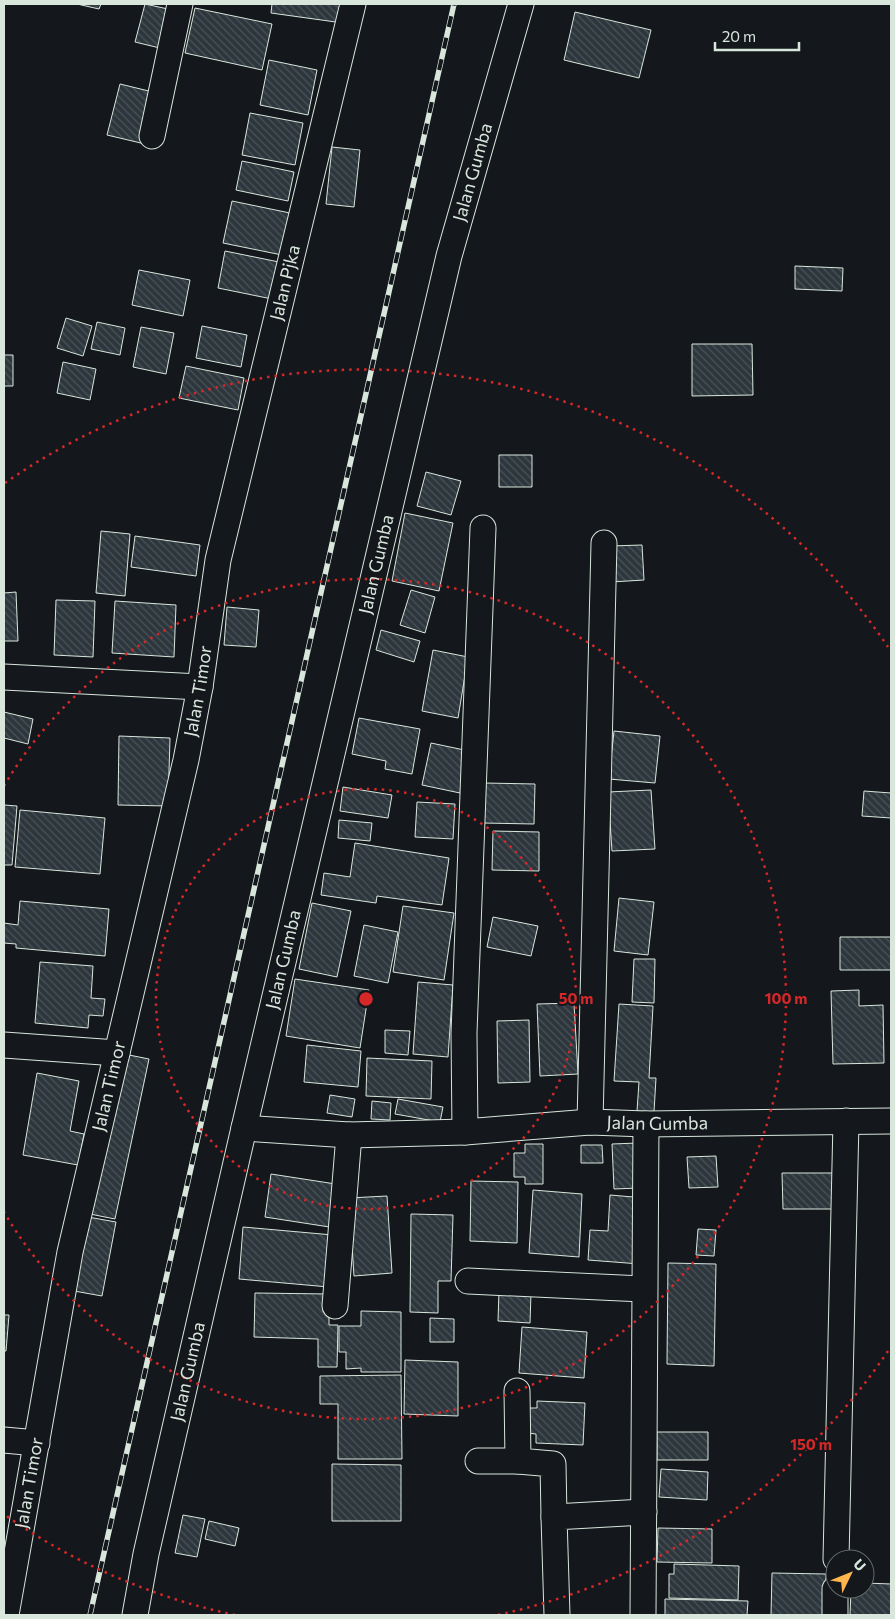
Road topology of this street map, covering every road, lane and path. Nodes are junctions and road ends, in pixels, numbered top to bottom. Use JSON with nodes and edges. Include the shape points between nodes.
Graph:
{"nodes":[{"id":1,"x":180,"y":4,"type":"edge"},
{"id":2,"x":352,"y":4,"type":"edge"},
{"id":3,"x":521,"y":4,"type":"edge"},
{"id":4,"x":152,"y":136,"type":"dead end"},
{"id":5,"x":482,"y":528,"type":"dead end"},
{"id":6,"x":604,"y":543,"type":"dead end"},
{"id":7,"x":218,"y":560,"type":"joint"},
{"id":8,"x":4,"y":677,"type":"edge"},
{"id":9,"x":200,"y":687,"type":"junction"},
{"id":10,"x":4,"y":1045,"type":"edge"},
{"id":11,"x":117,"y":1053,"type":"junction"},
{"id":12,"x":846,"y":1121,"type":"junction"},
{"id":13,"x":891,"y":1121,"type":"edge"},
{"id":14,"x":590,"y":1122,"type":"junction"},
{"id":15,"x":646,"y":1124,"type":"junction"},
{"id":16,"x":244,"y":1128,"type":"junction"},
{"id":17,"x":464,"y":1132,"type":"junction"},
{"id":18,"x":349,"y":1135,"type":"junction"},
{"id":19,"x":468,"y":1280,"type":"dead end"},
{"id":20,"x":644,"y":1289,"type":"junction"},
{"id":21,"x":335,"y":1306,"type":"dead end"},
{"id":22,"x":517,"y":1391,"type":"dead end"},
{"id":23,"x":4,"y":1440,"type":"edge"},
{"id":24,"x":37,"y":1443,"type":"junction"},
{"id":25,"x":518,"y":1461,"type":"junction"},
{"id":26,"x":478,"y":1462,"type":"dead end"},
{"id":27,"x":644,"y":1512,"type":"junction"},
{"id":28,"x":554,"y":1517,"type":"junction"},
{"id":29,"x":836,"y":1549,"type":"edge"},
{"id":30,"x":835,"y":1599,"type":"edge"},
{"id":31,"x":6,"y":1615,"type":"edge"},
{"id":32,"x":135,"y":1615,"type":"edge"},
{"id":33,"x":557,"y":1615,"type":"edge"},
{"id":34,"x":643,"y":1615,"type":"edge"},
{"id":35,"x":835,"y":1615,"type":"edge"}],
"edges":[{"from":1,"to":4,"type":"street"},
{"from":2,"to":7,"type":"street","name":"Jalan Pjka"},
{"from":3,"to":16,"type":"street","name":"Jalan Gumba","via":[[449,256]]},
{"from":5,"to":17,"type":"street","via":[[464,1033]]},
{"from":6,"to":14,"type":"street"},
{"from":7,"to":9,"type":"street","name":"Jalan Timor"},
{"from":8,"to":9,"type":"street"},
{"from":9,"to":11,"type":"street","name":"Jalan Timor"},
{"from":10,"to":11,"type":"street"},
{"from":11,"to":24,"type":"street","name":"Jalan Timor","via":[[70,1252]]},
{"from":12,"to":13,"type":"street","name":"Jalan Gumba"},
{"from":12,"to":15,"type":"street","name":"Jalan Gumba"},
{"from":12,"to":29,"type":"street"},
{"from":14,"to":15,"type":"street","name":"Jalan Gumba"},
{"from":14,"to":17,"type":"street","name":"Jalan Gumba"},
{"from":15,"to":20,"type":"street"},
{"from":16,"to":18,"type":"street","name":"Jalan Gumba"},
{"from":16,"to":32,"type":"street","name":"Jalan Gumba","via":[[146,1554]]},
{"from":17,"to":18,"type":"street","name":"Jalan Gumba"},
{"from":18,"to":21,"type":"street"},
{"from":19,"to":20,"type":"street"},
{"from":20,"to":27,"type":"street"},
{"from":22,"to":25,"type":"street"},
{"from":23,"to":24,"type":"street"},
{"from":24,"to":31,"type":"street","name":"Jalan Timor"},
{"from":25,"to":26,"type":"street"},
{"from":25,"to":28,"type":"street","via":[[553,1464]]},
{"from":27,"to":28,"type":"street"},
{"from":27,"to":34,"type":"street"},
{"from":28,"to":33,"type":"street"},
{"from":30,"to":35,"type":"street"}]}
